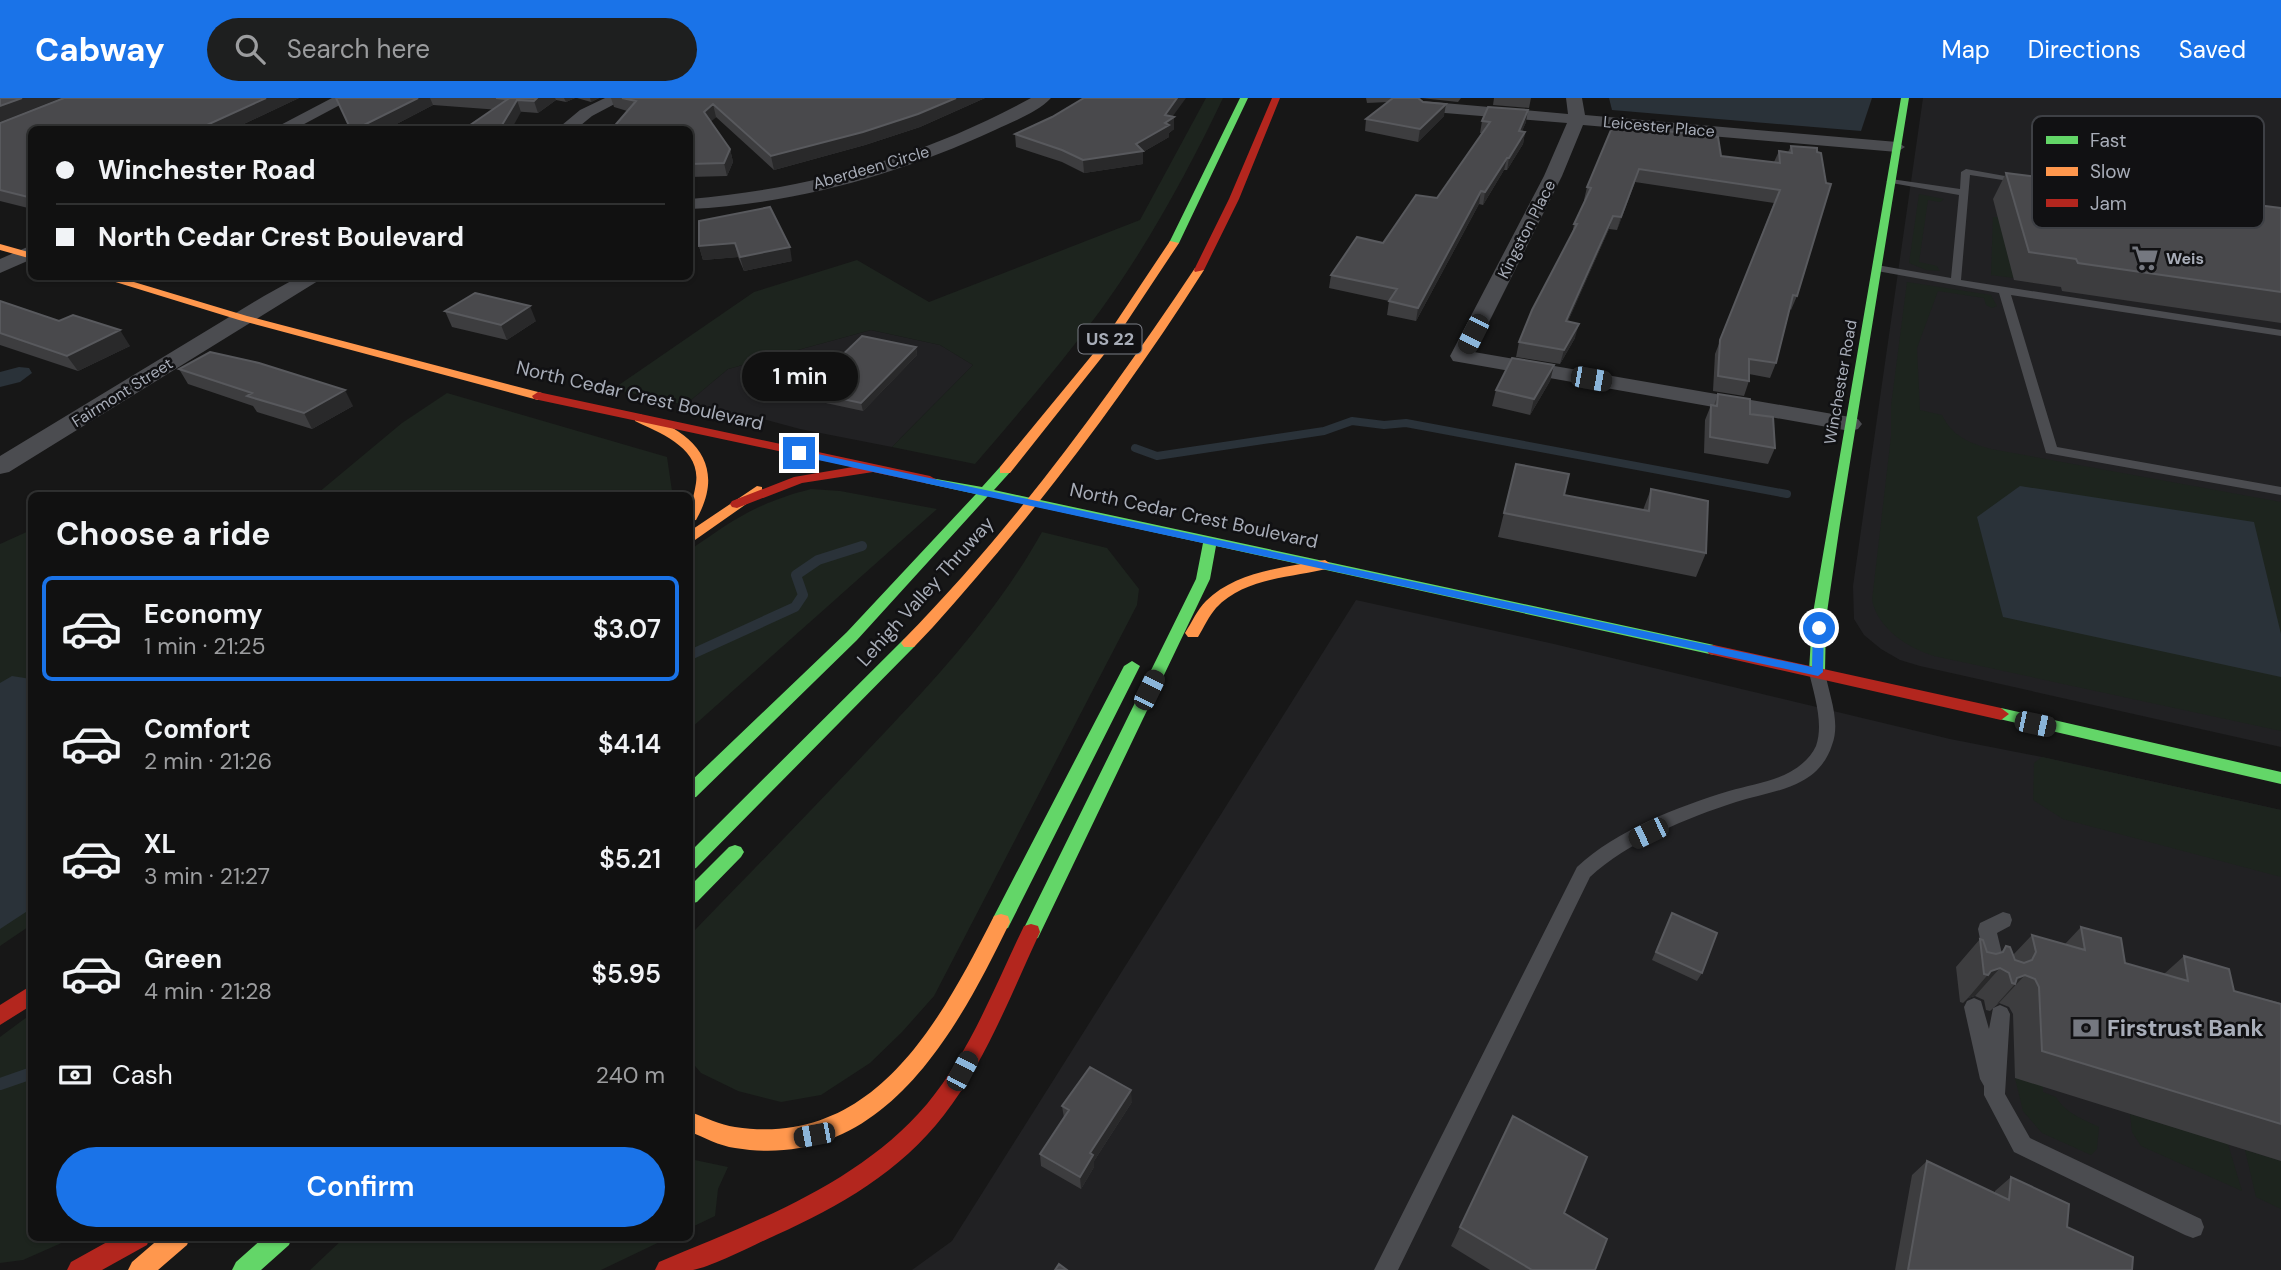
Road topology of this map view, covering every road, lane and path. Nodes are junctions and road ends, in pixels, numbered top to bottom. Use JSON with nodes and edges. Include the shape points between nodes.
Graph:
{"nodes":[{"id":1,"x":345,"y":98,"type":"edge"},
{"id":2,"x":618,"y":98,"type":"edge"},
{"id":3,"x":1044,"y":98,"type":"edge"},
{"id":4,"x":1244,"y":98,"type":"edge"},
{"id":5,"x":1276,"y":98,"type":"edge"},
{"id":6,"x":1574,"y":98,"type":"edge"},
{"id":7,"x":1905,"y":98,"type":"edge"},
{"id":8,"x":1421,"y":106,"type":"edge"},
{"id":9,"x":1577,"y":119,"type":"junction"},
{"id":10,"x":287,"y":126,"type":"edge"},
{"id":11,"x":569,"y":126,"type":"edge"},
{"id":12,"x":1897,"y":147,"type":"junction"},
{"id":13,"x":2032,"y":181,"type":"edge"},
{"id":14,"x":1891,"y":182,"type":"junction"},
{"id":15,"x":1964,"y":193,"type":"junction"},
{"id":16,"x":693,"y":204,"type":"edge"},
{"id":17,"x":0,"y":247,"type":"edge"},
{"id":18,"x":28,"y":254,"type":"edge"},
{"id":19,"x":28,"y":254,"type":"edge"},
{"id":20,"x":0,"y":267,"type":"edge"},
{"id":21,"x":1877,"y":268,"type":"junction"},
{"id":22,"x":115,"y":280,"type":"edge"},
{"id":23,"x":309,"y":280,"type":"edge"},
{"id":24,"x":1956,"y":282,"type":"junction"},
{"id":25,"x":2004,"y":291,"type":"junction"},
{"id":26,"x":243,"y":318,"type":"junction"},
{"id":27,"x":2281,"y":333,"type":"edge"},
{"id":28,"x":639,"y":418,"type":"junction"},
{"id":29,"x":1850,"y":424,"type":"junction"},
{"id":30,"x":799,"y":453,"type":"junction"},
{"id":31,"x":779,"y":461,"type":"dead end"},
{"id":32,"x":0,"y":467,"type":"edge"},
{"id":33,"x":872,"y":468,"type":"junction"},
{"id":34,"x":760,"y":470,"type":"dead end"},
{"id":35,"x":2281,"y":491,"type":"edge"},
{"id":36,"x":737,"y":504,"type":"junction"},
{"id":37,"x":693,"y":513,"type":"edge"},
{"id":38,"x":693,"y":516,"type":"edge"},
{"id":39,"x":693,"y":535,"type":"edge"},
{"id":40,"x":1210,"y":540,"type":"junction"},
{"id":41,"x":1325,"y":565,"type":"junction"},
{"id":42,"x":1187,"y":566,"type":"dead end"},
{"id":43,"x":919,"y":633,"type":"junction"},
{"id":44,"x":1142,"y":647,"type":"dead end"},
{"id":45,"x":1818,"y":672,"type":"junction"},
{"id":46,"x":1138,"y":713,"type":"junction"},
{"id":47,"x":834,"y":741,"type":"dead end"},
{"id":48,"x":2281,"y":778,"type":"edge"},
{"id":49,"x":693,"y":789,"type":"edge"},
{"id":50,"x":743,"y":845,"type":"dead end"},
{"id":51,"x":693,"y":860,"type":"edge"},
{"id":52,"x":693,"y":895,"type":"edge"},
{"id":53,"x":1975,"y":961,"type":"dead end"},
{"id":54,"x":1998,"y":979,"type":"edge"},
{"id":55,"x":28,"y":996,"type":"edge"},
{"id":56,"x":1974,"y":1007,"type":"dead end"},
{"id":57,"x":2000,"y":1014,"type":"dead end"},
{"id":58,"x":0,"y":1016,"type":"edge"},
{"id":59,"x":1994,"y":1096,"type":"junction"},
{"id":60,"x":693,"y":1124,"type":"edge"},
{"id":61,"x":2193,"y":1227,"type":"dead end"},
{"id":62,"x":132,"y":1241,"type":"edge"},
{"id":63,"x":174,"y":1241,"type":"edge"},
{"id":64,"x":277,"y":1241,"type":"edge"},
{"id":65,"x":79,"y":1270,"type":"edge"},
{"id":66,"x":140,"y":1270,"type":"edge"},
{"id":67,"x":244,"y":1270,"type":"edge"},
{"id":68,"x":667,"y":1270,"type":"edge"},
{"id":69,"x":1386,"y":1270,"type":"edge"}],
"edges":[{"from":1,"to":10,"type":"street"},
{"from":2,"to":11,"type":"street"},
{"from":3,"to":16,"type":"street","name":"Aberdeen Circle","via":[[975,133],[878,168],[759,197]]},
{"from":4,"to":49,"type":"main road","name":"Lehigh Valley Thruway","number":"US 22","via":[[1162,263],[1073,388],[986,492],[872,616]]},
{"from":5,"to":43,"type":"main road","name":"Lehigh Valley Thruway","number":"US 22","via":[[1219,232],[1149,350],[1031,505]]},
{"from":6,"to":9,"type":"street"},
{"from":7,"to":12,"type":"main road","name":"Winchester Road"},
{"from":8,"to":9,"type":"street","name":"Leicester Place"},
{"from":9,"to":12,"type":"street","name":"Leicester Place"},
{"from":9,"to":29,"type":"street","name":"Kingston Place","via":[[1553,176],[1461,356]]},
{"from":12,"to":14,"type":"main road","name":"Winchester Road"},
{"from":13,"to":15,"type":"lane","via":[[1966,172]]},
{"from":14,"to":15,"type":"lane"},
{"from":14,"to":21,"type":"main road","name":"Winchester Road"},
{"from":15,"to":24,"type":"lane"},
{"from":17,"to":18,"type":"main road"},
{"from":19,"to":20,"type":"street"},
{"from":21,"to":24,"type":"lane"},
{"from":21,"to":29,"type":"main road","name":"Winchester Road"},
{"from":22,"to":26,"type":"main road","name":"North Cedar Crest Boulevard"},
{"from":23,"to":26,"type":"street","name":"Fairmont Street"},
{"from":24,"to":25,"type":"lane"},
{"from":25,"to":27,"type":"lane"},
{"from":25,"to":35,"type":"lane","via":[[2051,450]]},
{"from":26,"to":28,"type":"main road","name":"North Cedar Crest Boulevard"},
{"from":26,"to":32,"type":"street","name":"Fairmont Street"},
{"from":28,"to":30,"type":"main road","name":"North Cedar Crest Boulevard"},
{"from":28,"to":37,"type":"main road","via":[[675,434],[702,462],[704,494]]},
{"from":29,"to":45,"type":"main road","name":"Winchester Road","via":[[1819,619]]},
{"from":30,"to":31,"type":"main road"},
{"from":30,"to":33,"type":"main road","name":"North Cedar Crest Boulevard"},
{"from":30,"to":36,"type":"main road"},
{"from":33,"to":36,"type":"main road","via":[[799,480]]},
{"from":33,"to":40,"type":"main road","name":"North Cedar Crest Boulevard"},
{"from":34,"to":38,"type":"main road"},
{"from":36,"to":39,"type":"main road"},
{"from":40,"to":41,"type":"main road","name":"North Cedar Crest Boulevard"},
{"from":40,"to":42,"type":"main road"},
{"from":40,"to":46,"type":"main road","via":[[1203,579]]},
{"from":41,"to":45,"type":"main road","name":"North Cedar Crest Boulevard"},
{"from":41,"to":46,"type":"main road","via":[[1261,580],[1215,601]]},
{"from":43,"to":47,"type":"main road"},
{"from":43,"to":51,"type":"main road","name":"Lehigh Valley Thruway","number":"US 22"},
{"from":44,"to":60,"type":"main road","via":[[964,995],[932,1046],[898,1086],[858,1116],[790,1140],[735,1139]]},
{"from":45,"to":48,"type":"main road","name":"North Cedar Crest Boulevard"},
{"from":45,"to":69,"type":"lane","via":[[1828,732],[1815,763],[1784,783],[1701,808],[1626,844],[1583,872]]},
{"from":46,"to":68,"type":"main road","via":[[975,1047],[934,1111],[898,1149],[852,1181],[784,1218]]},
{"from":50,"to":52,"type":"main road"},
{"from":53,"to":54,"type":"lane","via":[[1995,925]]},
{"from":55,"to":58,"type":"main road"},
{"from":56,"to":59,"type":"lane"},
{"from":57,"to":59,"type":"lane"},
{"from":59,"to":61,"type":"lane","via":[[2022,1145]]},
{"from":62,"to":65,"type":"main road"},
{"from":63,"to":66,"type":"main road"},
{"from":64,"to":67,"type":"main road"}]}
